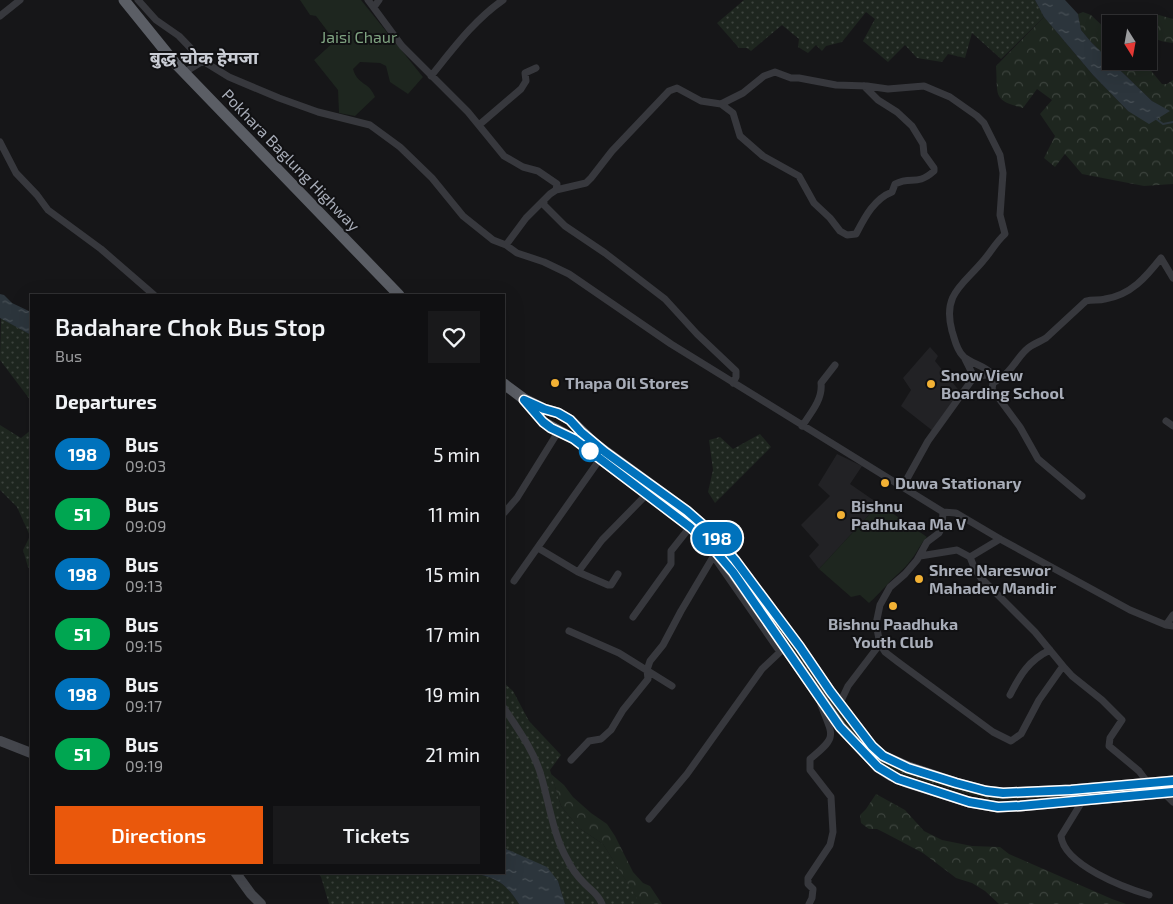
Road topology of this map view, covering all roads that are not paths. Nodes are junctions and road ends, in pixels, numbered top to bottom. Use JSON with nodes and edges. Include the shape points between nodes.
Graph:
{"nodes":[{"id":1,"x":20,"y":0,"type":"edge"},
{"id":2,"x":124,"y":0,"type":"edge"},
{"id":3,"x":138,"y":0,"type":"edge"},
{"id":4,"x":368,"y":0,"type":"edge"},
{"id":5,"x":379,"y":0,"type":"edge"},
{"id":6,"x":503,"y":0,"type":"edge"},
{"id":7,"x":374,"y":7,"type":"junction"},
{"id":8,"x":0,"y":16,"type":"edge"},
{"id":9,"x":203,"y":61,"type":"junction"},
{"id":10,"x":536,"y":68,"type":"dead end"},
{"id":11,"x":185,"y":72,"type":"junction"},
{"id":12,"x":431,"y":76,"type":"junction"},
{"id":13,"x":864,"y":86,"type":"junction"},
{"id":14,"x":721,"y":104,"type":"junction"},
{"id":15,"x":479,"y":125,"type":"junction"},
{"id":16,"x":0,"y":142,"type":"edge"},
{"id":17,"x":556,"y":190,"type":"junction"},
{"id":18,"x":544,"y":200,"type":"junction"},
{"id":19,"x":506,"y":245,"type":"junction"},
{"id":20,"x":1173,"y":278,"type":"edge"},
{"id":21,"x":153,"y":294,"type":"edge"},
{"id":22,"x":398,"y":294,"type":"edge"},
{"id":23,"x":964,"y":357,"type":"junction"},
{"id":24,"x":835,"y":365,"type":"dead end"},
{"id":25,"x":992,"y":374,"type":"junction"},
{"id":26,"x":974,"y":377,"type":"junction"},
{"id":27,"x":1002,"y":377,"type":"junction"},
{"id":28,"x":733,"y":383,"type":"junction"},
{"id":29,"x":505,"y":385,"type":"edge"},
{"id":30,"x":524,"y":400,"type":"junction"},
{"id":31,"x":1166,"y":421,"type":"dead end"},
{"id":32,"x":802,"y":426,"type":"junction"},
{"id":33,"x":1173,"y":426,"type":"edge"},
{"id":34,"x":558,"y":432,"type":"junction"},
{"id":35,"x":600,"y":459,"type":"junction"},
{"id":36,"x":903,"y":486,"type":"junction"},
{"id":37,"x":647,"y":494,"type":"junction"},
{"id":38,"x":1082,"y":496,"type":"dead end"},
{"id":39,"x":505,"y":512,"type":"edge"},
{"id":40,"x":943,"y":512,"type":"junction"},
{"id":41,"x":690,"y":527,"type":"junction"},
{"id":42,"x":1000,"y":539,"type":"junction"},
{"id":43,"x":538,"y":548,"type":"junction"},
{"id":44,"x":712,"y":551,"type":"junction"},
{"id":45,"x":920,"y":556,"type":"junction"},
{"id":46,"x":970,"y":557,"type":"junction"},
{"id":47,"x":578,"y":572,"type":"junction"},
{"id":48,"x":618,"y":574,"type":"dead end"},
{"id":49,"x":514,"y":581,"type":"dead end"},
{"id":50,"x":1173,"y":615,"type":"edge"},
{"id":51,"x":633,"y":617,"type":"dead end"},
{"id":52,"x":1169,"y":625,"type":"edge"},
{"id":53,"x":570,"y":631,"type":"dead end"},
{"id":54,"x":880,"y":644,"type":"junction"},
{"id":55,"x":1050,"y":650,"type":"junction"},
{"id":56,"x":1063,"y":666,"type":"junction"},
{"id":57,"x":647,"y":670,"type":"junction"},
{"id":58,"x":672,"y":686,"type":"dead end"},
{"id":59,"x":815,"y":691,"type":"junction"},
{"id":60,"x":1010,"y":695,"type":"dead end"},
{"id":61,"x":840,"y":703,"type":"junction"},
{"id":62,"x":505,"y":710,"type":"edge"},
{"id":63,"x":0,"y":741,"type":"edge"},
{"id":64,"x":30,"y":753,"type":"edge"},
{"id":65,"x":571,"y":760,"type":"dead end"},
{"id":66,"x":1173,"y":781,"type":"edge"},
{"id":67,"x":1148,"y":783,"type":"junction"},
{"id":68,"x":1168,"y":792,"type":"edge"},
{"id":69,"x":1083,"y":800,"type":"junction"},
{"id":70,"x":1173,"y":802,"type":"edge"},
{"id":71,"x":650,"y":818,"type":"dead end"},
{"id":72,"x":237,"y":874,"type":"edge"},
{"id":73,"x":1150,"y":896,"type":"dead end"},
{"id":74,"x":261,"y":904,"type":"edge"},
{"id":75,"x":602,"y":904,"type":"edge"},
{"id":76,"x":809,"y":904,"type":"edge"}],
"edges":[{"from":1,"to":8,"type":"street"},
{"from":2,"to":11,"type":"highway","name":"Pokhara Baglung Highway"},
{"from":3,"to":9,"type":"street"},
{"from":4,"to":7,"type":"street"},
{"from":5,"to":7,"type":"street"},
{"from":6,"to":12,"type":"street","via":[[458,40]]},
{"from":7,"to":12,"type":"street","via":[[402,46]]},
{"from":9,"to":11,"type":"street"},
{"from":9,"to":19,"type":"street","via":[[229,77],[279,98],[318,112],[370,124],[432,178],[463,216],[493,240]]},
{"from":10,"to":15,"type":"street","via":[[525,73],[526,81],[521,89]]},
{"from":11,"to":22,"type":"highway","name":"Pokhara Baglung Highway"},
{"from":12,"to":15,"type":"street"},
{"from":13,"to":14,"type":"street","via":[[836,85],[771,72],[744,93]]},
{"from":13,"to":14,"type":"street","via":[[912,126],[934,171],[921,181],[902,180],[895,184],[892,192],[877,200],[856,234],[847,235],[840,231],[814,203],[799,176],[763,156],[740,136],[733,113]]},
{"from":13,"to":23,"type":"street","via":[[888,89],[924,86],[950,97],[984,122],[1000,155],[1004,173],[1000,215],[1005,234],[955,291],[951,303],[951,328],[956,346]]},
{"from":14,"to":17,"type":"street","via":[[701,101],[677,88],[669,91],[586,183]]},
{"from":15,"to":17,"type":"street","via":[[504,156],[538,171],[557,184]]},
{"from":16,"to":21,"type":"street","via":[[16,172],[48,210],[101,249]]},
{"from":17,"to":18,"type":"street"},
{"from":18,"to":19,"type":"street"},
{"from":18,"to":28,"type":"street","via":[[544,205],[565,226],[665,299],[736,371]]},
{"from":19,"to":28,"type":"street","via":[[516,253],[569,274]]},
{"from":20,"to":27,"type":"street","via":[[1161,258],[1142,280],[1124,294],[1086,301],[1040,343],[1031,346]]},
{"from":23,"to":25,"type":"street"},
{"from":23,"to":26,"type":"street"},
{"from":24,"to":32,"type":"street","via":[[822,383],[820,398]]},
{"from":25,"to":26,"type":"street"},
{"from":25,"to":27,"type":"street"},
{"from":26,"to":36,"type":"street","via":[[928,442]]},
{"from":27,"to":38,"type":"street","via":[[993,383],[992,389],[1020,427],[1038,459]]},
{"from":28,"to":32,"type":"street"},
{"from":29,"to":30,"type":"highway"},
{"from":30,"to":34,"type":"highway","via":[[538,418]]},
{"from":30,"to":61,"type":"highway","via":[[570,420],[605,452],[711,532]]},
{"from":31,"to":33,"type":"street"},
{"from":32,"to":36,"type":"street"},
{"from":34,"to":35,"type":"highway","via":[[574,439]]},
{"from":34,"to":39,"type":"street"},
{"from":35,"to":37,"type":"highway"},
{"from":35,"to":43,"type":"street"},
{"from":36,"to":40,"type":"street"},
{"from":37,"to":41,"type":"highway"},
{"from":37,"to":47,"type":"street","via":[[602,540]]},
{"from":40,"to":42,"type":"street","via":[[956,512]]},
{"from":40,"to":45,"type":"street","via":[[942,527],[927,542]]},
{"from":41,"to":44,"type":"highway"},
{"from":41,"to":51,"type":"street","via":[[671,551],[671,564]]},
{"from":42,"to":46,"type":"street"},
{"from":42,"to":52,"type":"street","via":[[1130,610]]},
{"from":43,"to":47,"type":"street"},
{"from":43,"to":49,"type":"street"},
{"from":44,"to":57,"type":"street"},
{"from":44,"to":59,"type":"highway","via":[[733,572]]},
{"from":44,"to":71,"type":"street","via":[[780,652],[762,669],[687,774]]},
{"from":45,"to":46,"type":"street","via":[[957,550]]},
{"from":45,"to":54,"type":"street","via":[[890,587],[880,605],[876,624]]},
{"from":46,"to":55,"type":"street","via":[[981,578]]},
{"from":47,"to":48,"type":"street","via":[[608,585]]},
{"from":50,"to":52,"type":"street"},
{"from":53,"to":57,"type":"street"},
{"from":54,"to":56,"type":"street","via":[[898,662],[993,732],[1011,741],[1021,734],[1039,700]]},
{"from":54,"to":61,"type":"street","via":[[848,686]]},
{"from":55,"to":56,"type":"street"},
{"from":55,"to":60,"type":"street","via":[[1028,664]]},
{"from":56,"to":67,"type":"street","via":[[1122,720],[1110,738],[1110,746]]},
{"from":57,"to":58,"type":"street"},
{"from":57,"to":65,"type":"street","via":[[648,679],[611,730],[601,739],[589,741]]},
{"from":59,"to":69,"type":"highway","via":[[840,727],[872,762],[898,779],[991,806]]},
{"from":59,"to":76,"type":"street","via":[[832,734],[828,744],[810,760],[810,770],[832,797],[833,832],[830,845],[808,878],[813,889]]},
{"from":61,"to":67,"type":"highway","via":[[883,756],[908,768],[976,789],[1010,793]]},
{"from":62,"to":75,"type":"street","via":[[536,762],[566,860],[598,895]]},
{"from":63,"to":64,"type":"main road"},
{"from":66,"to":67,"type":"highway"},
{"from":68,"to":69,"type":"highway"},
{"from":68,"to":70,"type":"street"},
{"from":69,"to":73,"type":"street","via":[[1061,836],[1062,842],[1095,874]]},
{"from":72,"to":74,"type":"main road"}]}
